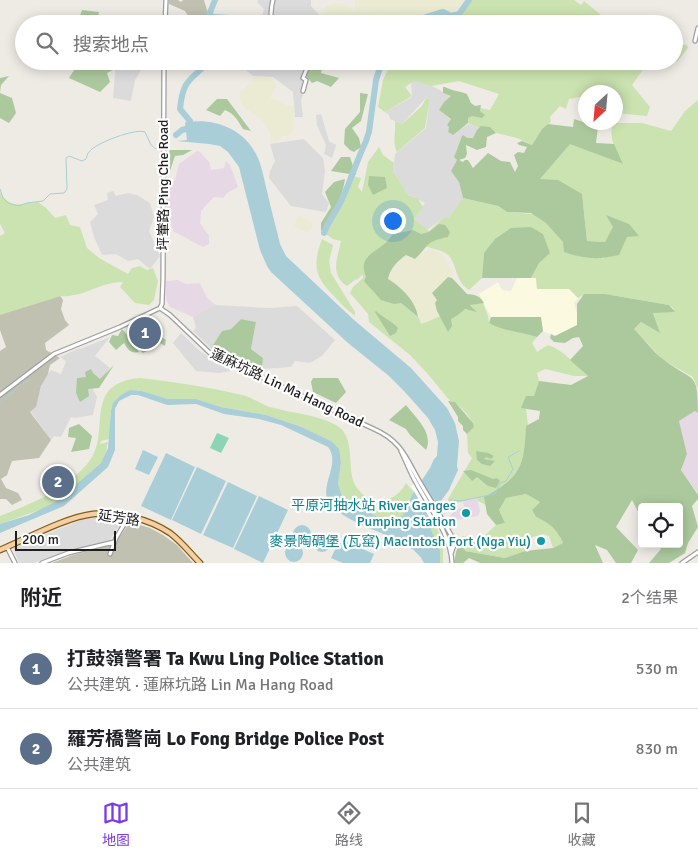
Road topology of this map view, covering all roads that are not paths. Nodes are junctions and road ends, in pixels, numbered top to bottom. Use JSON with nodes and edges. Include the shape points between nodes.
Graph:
{"nodes":[{"id":1,"x":166,"y":0,"type":"edge"},
{"id":2,"x":273,"y":0,"type":"edge"},
{"id":3,"x":165,"y":15,"type":"edge"},
{"id":4,"x":271,"y":15,"type":"edge"},
{"id":5,"x":698,"y":28,"type":"edge"},
{"id":6,"x":695,"y":41,"type":"dead end"},
{"id":7,"x":164,"y":70,"type":"edge"},
{"id":8,"x":306,"y":70,"type":"edge"},
{"id":9,"x":302,"y":91,"type":"dead end"},
{"id":10,"x":160,"y":308,"type":"junction"},
{"id":11,"x":0,"y":395,"type":"edge"},
{"id":12,"x":418,"y":482,"type":"junction"},
{"id":13,"x":129,"y":516,"type":"junction"},
{"id":14,"x":114,"y":542,"type":"junction"},
{"id":15,"x":7,"y":547,"type":"junction"},
{"id":16,"x":0,"y":550,"type":"edge"},
{"id":17,"x":698,"y":552,"type":"edge"},
{"id":18,"x":110,"y":554,"type":"dead end"},
{"id":19,"x":452,"y":554,"type":"junction"},
{"id":20,"x":15,"y":563,"type":"edge"},
{"id":21,"x":42,"y":563,"type":"edge"},
{"id":22,"x":200,"y":563,"type":"edge"},
{"id":23,"x":452,"y":563,"type":"edge"},
{"id":24,"x":682,"y":563,"type":"edge"}],
"edges":[{"from":1,"to":3,"type":"street"},
{"from":2,"to":4,"type":"street"},
{"from":5,"to":6,"type":"street"},
{"from":7,"to":10,"type":"street","name":"坪輋路 Ping Che Road"},
{"from":8,"to":9,"type":"street"},
{"from":10,"to":11,"type":"street","via":[[54,354]]},
{"from":10,"to":12,"type":"street","name":"蓮麻坑路 Lin Ma Hang Road","via":[[211,354],[383,433],[399,446]]},
{"from":12,"to":19,"type":"street","name":"蓮麻坑路 Lin Ma Hang Road"},
{"from":12,"to":19,"type":"street","name":"蓮麻坑路 Lin Ma Hang Road","via":[[453,538]]},
{"from":13,"to":14,"type":"street"},
{"from":13,"to":15,"type":"main road","name":"延芳路","via":[[100,513],[84,516]]},
{"from":13,"to":22,"type":"main road","name":"延芳路","via":[[164,529]]},
{"from":14,"to":18,"type":"street"},
{"from":14,"to":21,"type":"street"},
{"from":15,"to":16,"type":"main road","name":"延芳路"},
{"from":15,"to":20,"type":"street"},
{"from":17,"to":24,"type":"street"},
{"from":19,"to":23,"type":"street","name":"蓮麻坑路 Lin Ma Hang Road"}]}
